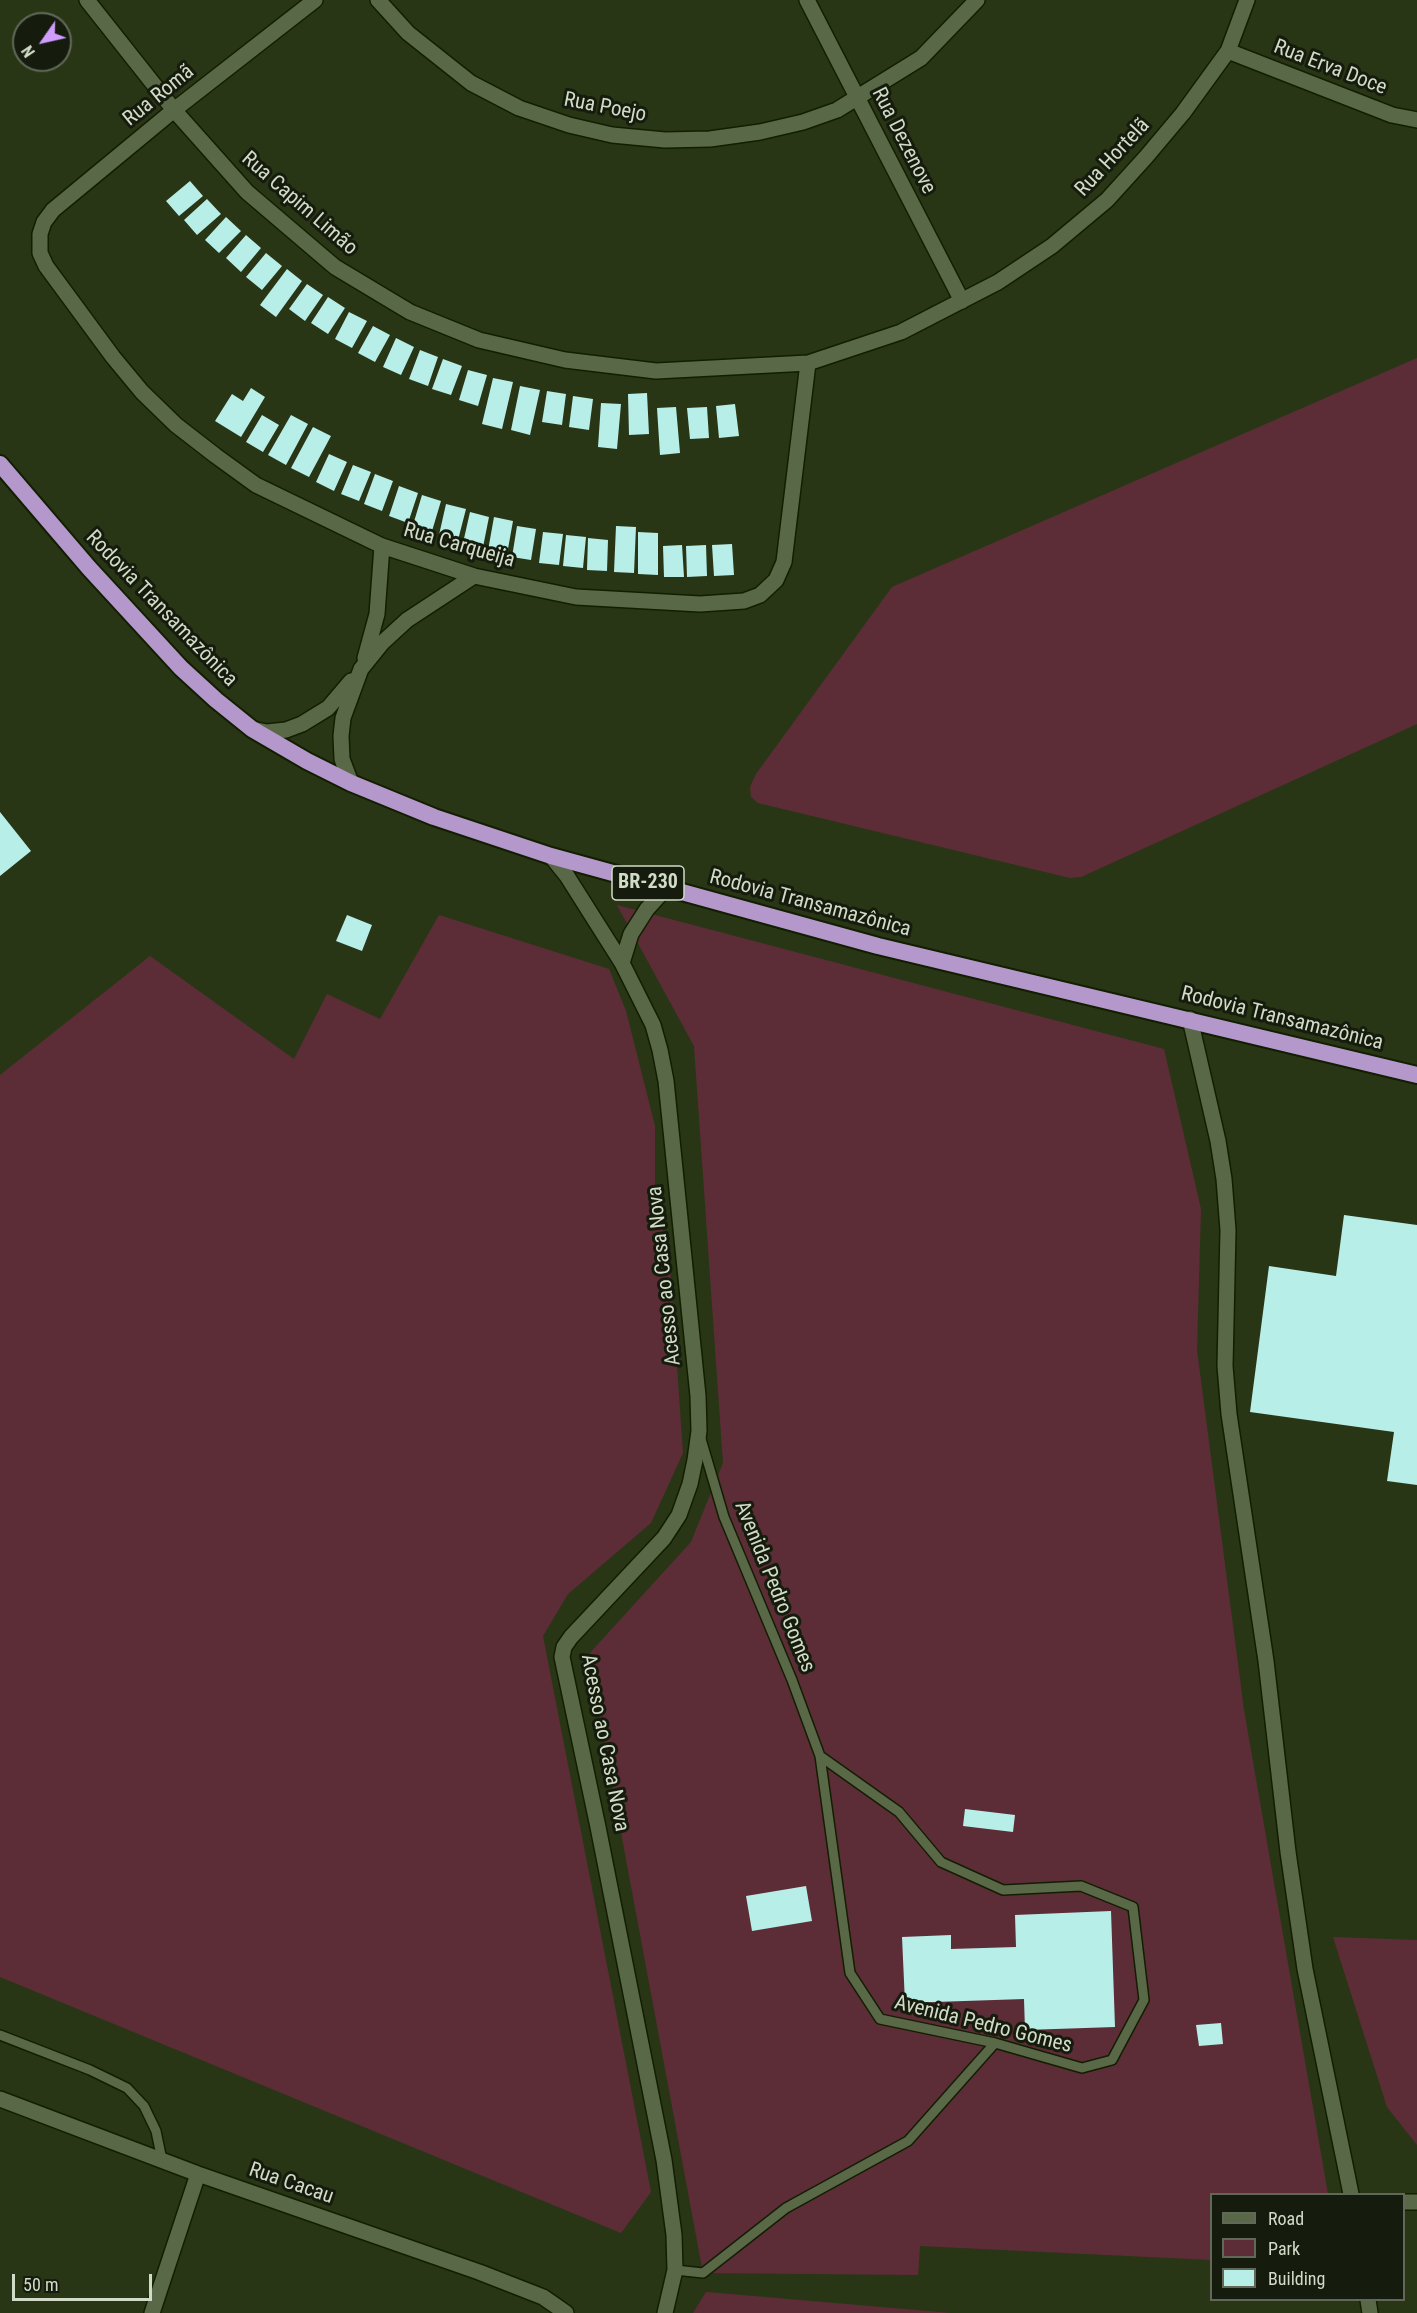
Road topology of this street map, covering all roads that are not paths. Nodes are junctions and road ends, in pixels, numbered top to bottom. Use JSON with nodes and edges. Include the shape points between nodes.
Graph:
{"nodes":[{"id":1,"x":87,"y":0,"type":"edge"},
{"id":2,"x":315,"y":0,"type":"edge"},
{"id":3,"x":378,"y":0,"type":"edge"},
{"id":4,"x":807,"y":0,"type":"edge"},
{"id":5,"x":977,"y":0,"type":"edge"},
{"id":6,"x":1247,"y":0,"type":"edge"},
{"id":7,"x":1228,"y":51,"type":"junction"},
{"id":8,"x":858,"y":99,"type":"junction"},
{"id":9,"x":174,"y":110,"type":"junction"},
{"id":10,"x":1417,"y":120,"type":"edge"},
{"id":11,"x":40,"y":234,"type":"joint"},
{"id":12,"x":962,"y":301,"type":"junction"},
{"id":13,"x":808,"y":363,"type":"junction"},
{"id":14,"x":0,"y":464,"type":"edge"},
{"id":15,"x":382,"y":546,"type":"junction"},
{"id":16,"x":474,"y":576,"type":"junction"},
{"id":17,"x":361,"y":669,"type":"junction"},
{"id":18,"x":252,"y":729,"type":"junction"},
{"id":19,"x":351,"y":783,"type":"junction"},
{"id":20,"x":551,"y":856,"type":"junction"},
{"id":21,"x":666,"y":888,"type":"junction"},
{"id":22,"x":622,"y":963,"type":"junction"},
{"id":23,"x":1190,"y":1019,"type":"junction"},
{"id":24,"x":1417,"y":1075,"type":"edge"},
{"id":25,"x":699,"y":1431,"type":"junction"},
{"id":26,"x":820,"y":1755,"type":"junction"},
{"id":27,"x":0,"y":2035,"type":"edge"},
{"id":28,"x":995,"y":2043,"type":"junction"},
{"id":29,"x":0,"y":2098,"type":"edge"},
{"id":30,"x":162,"y":2160,"type":"junction"},
{"id":31,"x":198,"y":2174,"type":"junction"},
{"id":32,"x":1351,"y":2193,"type":"edge"},
{"id":33,"x":675,"y":2270,"type":"junction"},
{"id":34,"x":152,"y":2313,"type":"edge"},
{"id":35,"x":566,"y":2313,"type":"edge"},
{"id":36,"x":665,"y":2313,"type":"edge"}],
"edges":[{"from":1,"to":9,"type":"street","name":"Rua Capim Limão"},
{"from":2,"to":9,"type":"street","name":"Rua Romã"},
{"from":3,"to":8,"type":"street","name":"Rua Poejo","via":[[408,33],[471,83],[519,108],[612,135],[665,141],[760,132],[802,122]]},
{"from":4,"to":8,"type":"street","name":"Rua Dezenove"},
{"from":5,"to":8,"type":"street","name":"Rua Poejo","via":[[921,58]]},
{"from":6,"to":7,"type":"street","name":"Rua Hortelã"},
{"from":7,"to":10,"type":"street","name":"Rua Erva Doce","via":[[1392,115]]},
{"from":7,"to":12,"type":"street","name":"Rua Hortelã","via":[[1183,113],[1107,200],[1052,246]]},
{"from":8,"to":12,"type":"street","name":"Rua Dezenove"},
{"from":9,"to":11,"type":"street","name":"Rua Romã","via":[[53,210]]},
{"from":9,"to":13,"type":"street","name":"Rua Capim Limão","via":[[248,192],[335,267],[410,312],[479,340],[565,360],[657,371]]},
{"from":11,"to":15,"type":"street","name":"Rua Carqueija","via":[[40,253],[46,266],[113,357],[176,425],[256,485]]},
{"from":12,"to":13,"type":"street","name":"Rua Capim Limão","via":[[901,332]]},
{"from":13,"to":16,"type":"street","name":"Rua Carqueija","via":[[784,562],[776,580],[760,595],[726,604],[576,597]]},
{"from":14,"to":18,"type":"highway","name":"Rodovia Transamazônica","number":"BR-230","via":[[181,668]]},
{"from":15,"to":16,"type":"street","name":"Rua Carqueija"},
{"from":15,"to":17,"type":"street","via":[[377,614]]},
{"from":16,"to":17,"type":"street","via":[[392,632]]},
{"from":17,"to":18,"type":"street","via":[[328,708],[302,724],[267,732]]},
{"from":17,"to":19,"type":"street","via":[[343,718],[341,735],[342,759]]},
{"from":18,"to":19,"type":"highway","name":"Rodovia Transamazônica","number":"BR-230"},
{"from":19,"to":20,"type":"highway","name":"Rodovia Transamazônica","number":"BR-230"},
{"from":20,"to":21,"type":"highway","name":"Rodovia Transamazônica","number":"BR-230"},
{"from":20,"to":22,"type":"street","name":"Acesso ao Casa Nova"},
{"from":21,"to":22,"type":"street","via":[[631,934]]},
{"from":21,"to":23,"type":"highway","name":"Rodovia Transamazônica","number":"BR-230","via":[[878,946]]},
{"from":22,"to":25,"type":"street","name":"Acesso ao Casa Nova","via":[[653,1025],[666,1082]]},
{"from":23,"to":24,"type":"highway","name":"Rodovia Transamazônica","number":"BR-230"},
{"from":23,"to":32,"type":"street","via":[[1224,1179],[1229,1414],[1266,1661],[1288,1852],[1305,1970]]},
{"from":25,"to":26,"type":"lane","name":"Avenida Pedro Gomes","via":[[724,1516]]},
{"from":25,"to":33,"type":"street","name":"Acesso ao Casa Nova","via":[[690,1484],[679,1515],[664,1538],[571,1637],[562,1657],[662,2148]]},
{"from":26,"to":28,"type":"lane","name":"Avenida Pedro Gomes","via":[[850,1973],[880,2019]]},
{"from":26,"to":28,"type":"lane","name":"Avenida Pedro Gomes","via":[[899,1812],[941,1862],[1003,1890],[1081,1886],[1133,1906],[1144,2000],[1112,2060],[1082,2068]]},
{"from":27,"to":30,"type":"lane","via":[[127,2088],[144,2106],[156,2131]]},
{"from":28,"to":33,"type":"lane","via":[[908,2141],[786,2208],[703,2273]]},
{"from":29,"to":30,"type":"street","name":"Rua Cacau"},
{"from":30,"to":31,"type":"street","name":"Rua Cacau"},
{"from":31,"to":34,"type":"street"},
{"from":31,"to":35,"type":"street","name":"Rua Cacau","via":[[479,2272],[543,2297]]},
{"from":33,"to":36,"type":"street","name":"Acesso ao Casa Nova"}]}
